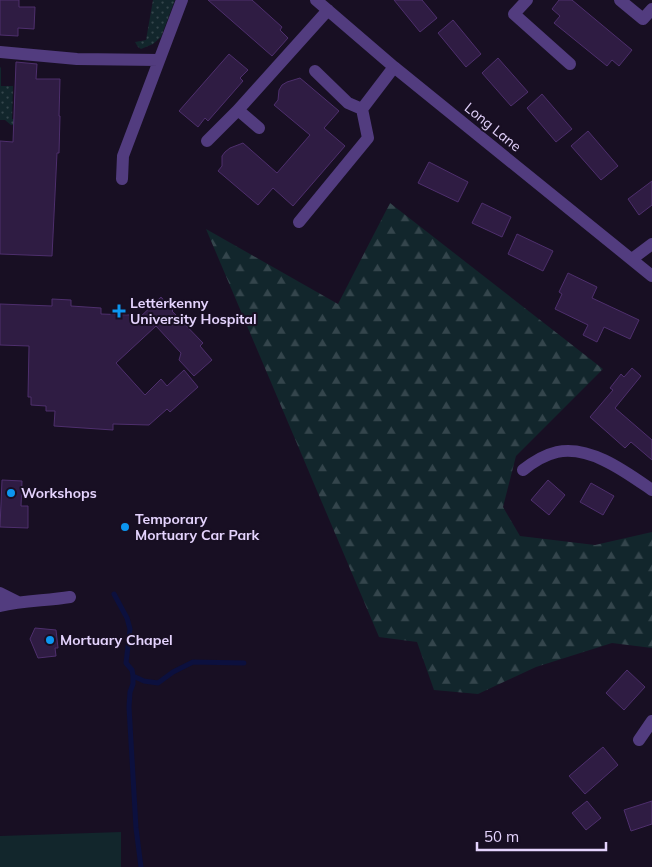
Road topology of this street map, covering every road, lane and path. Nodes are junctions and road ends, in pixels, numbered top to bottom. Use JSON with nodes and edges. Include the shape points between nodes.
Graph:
{"nodes":[{"id":1,"x":182,"y":0,"type":"edge"},
{"id":2,"x":316,"y":0,"type":"edge"},
{"id":3,"x":526,"y":0,"type":"edge"},
{"id":4,"x":620,"y":0,"type":"edge"},
{"id":5,"x":652,"y":8,"type":"edge"},
{"id":6,"x":328,"y":10,"type":"junction"},
{"id":7,"x":0,"y":52,"type":"edge"},
{"id":8,"x":159,"y":60,"type":"junction"},
{"id":9,"x":570,"y":64,"type":"dead end"},
{"id":10,"x":394,"y":67,"type":"junction"},
{"id":11,"x":314,"y":71,"type":"dead end"},
{"id":12,"x":362,"y":108,"type":"junction"},
{"id":13,"x":238,"y":110,"type":"junction"},
{"id":14,"x":259,"y":128,"type":"dead end"},
{"id":15,"x":207,"y":141,"type":"dead end"},
{"id":16,"x":122,"y":179,"type":"dead end"},
{"id":17,"x":299,"y":222,"type":"dead end"},
{"id":18,"x":652,"y":244,"type":"edge"},
{"id":19,"x":632,"y":259,"type":"junction"},
{"id":20,"x":652,"y":276,"type":"edge"},
{"id":21,"x":523,"y":470,"type":"dead end"},
{"id":22,"x":652,"y":490,"type":"edge"},
{"id":23,"x":0,"y":593,"type":"edge"},
{"id":24,"x":70,"y":597,"type":"dead end"},
{"id":25,"x":18,"y":602,"type":"junction"},
{"id":26,"x":0,"y":606,"type":"edge"},
{"id":27,"x":652,"y":721,"type":"edge"},
{"id":28,"x":639,"y":740,"type":"dead end"}],
"edges":[{"from":1,"to":8,"type":"street"},
{"from":2,"to":6,"type":"street","name":"Long Lane"},
{"from":3,"to":9,"type":"street","via":[[514,14]]},
{"from":4,"to":5,"type":"street","via":[[643,19]]},
{"from":6,"to":10,"type":"street","name":"Long Lane"},
{"from":6,"to":13,"type":"street"},
{"from":7,"to":8,"type":"street","via":[[77,59]]},
{"from":8,"to":16,"type":"street","via":[[123,156]]},
{"from":10,"to":12,"type":"street"},
{"from":10,"to":19,"type":"street","name":"Long Lane"},
{"from":11,"to":12,"type":"street","via":[[348,102]]},
{"from":12,"to":17,"type":"street","via":[[368,138]]},
{"from":13,"to":14,"type":"street"},
{"from":13,"to":15,"type":"street"},
{"from":18,"to":19,"type":"street"},
{"from":19,"to":20,"type":"street","name":"Long Lane"},
{"from":21,"to":22,"type":"street","via":[[543,456],[583,452],[616,467]]},
{"from":23,"to":25,"type":"street"},
{"from":24,"to":25,"type":"street"},
{"from":25,"to":26,"type":"street"},
{"from":27,"to":28,"type":"street"}]}
